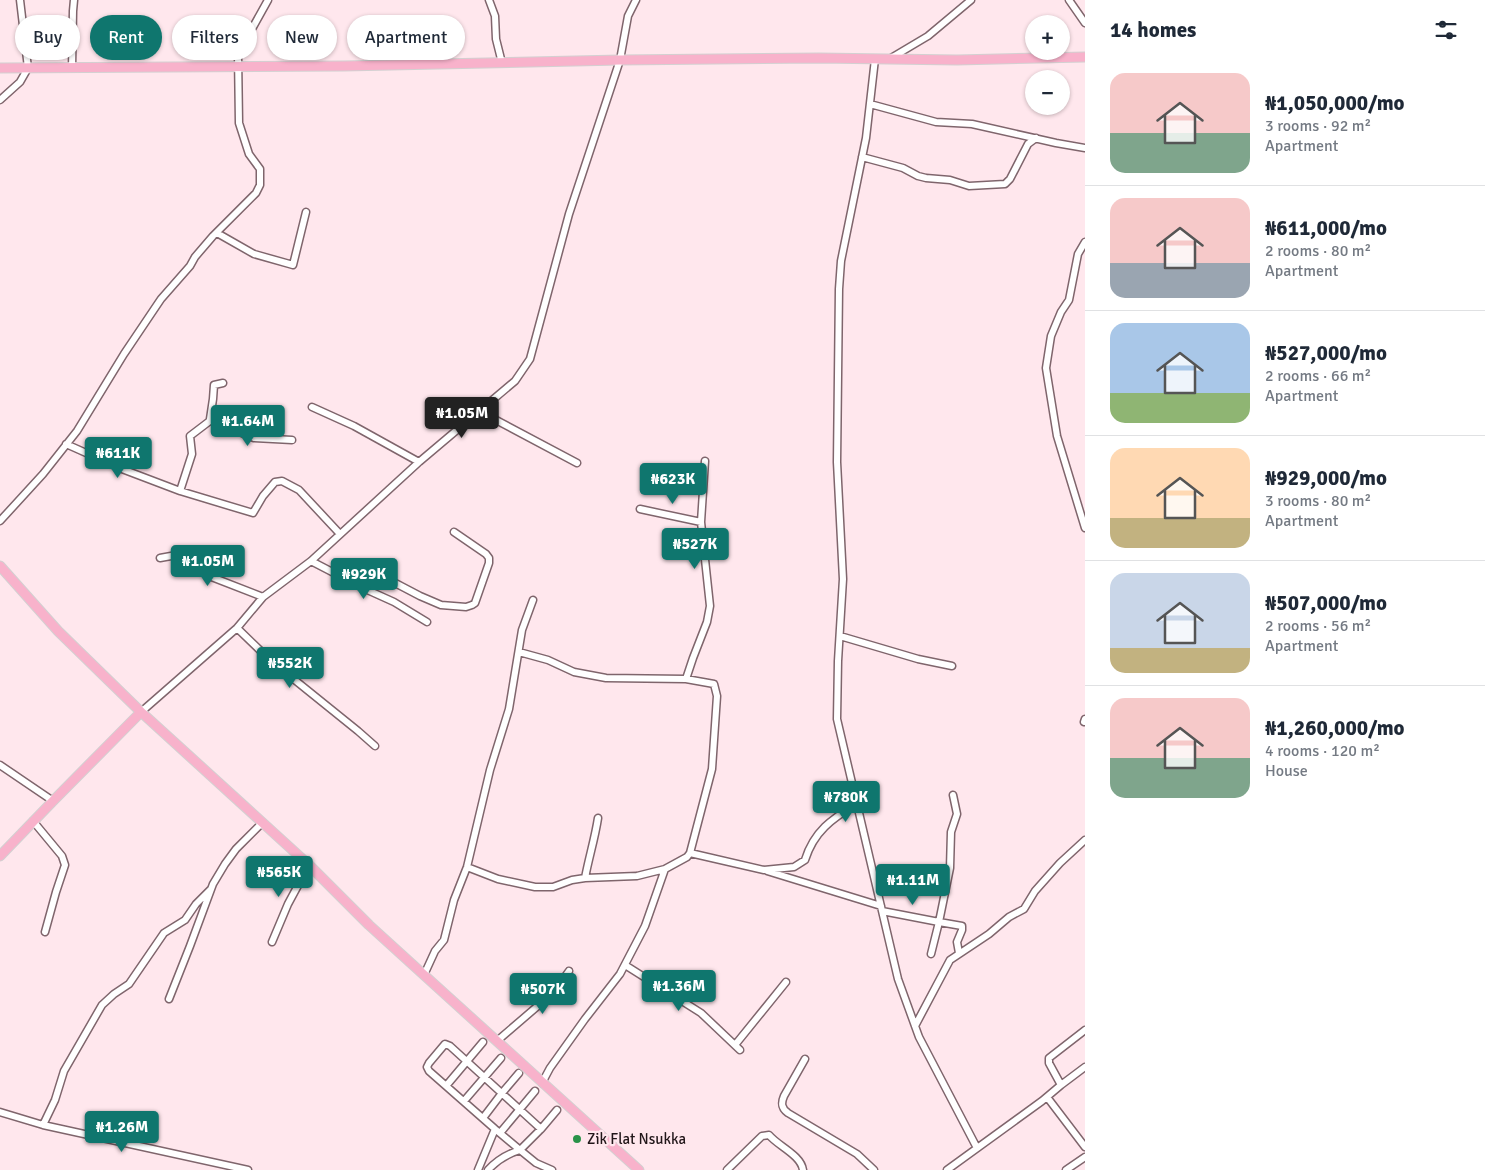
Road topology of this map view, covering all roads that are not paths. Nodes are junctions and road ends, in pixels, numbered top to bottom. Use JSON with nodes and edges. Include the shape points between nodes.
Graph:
{"nodes":[{"id":1,"x":20,"y":0,"type":"edge"},
{"id":2,"x":74,"y":0,"type":"edge"},
{"id":3,"x":268,"y":0,"type":"edge"},
{"id":4,"x":489,"y":0,"type":"edge"},
{"id":5,"x":636,"y":0,"type":"edge"},
{"id":6,"x":971,"y":0,"type":"edge"},
{"id":7,"x":1068,"y":0,"type":"edge"},
{"id":8,"x":1085,"y":23,"type":"edge"},
{"id":9,"x":1085,"y":57,"type":"edge"},
{"id":10,"x":875,"y":59,"type":"junction"},
{"id":11,"x":890,"y":59,"type":"junction"},
{"id":12,"x":620,"y":60,"type":"junction"},
{"id":13,"x":502,"y":63,"type":"junction"},
{"id":14,"x":238,"y":66,"type":"junction"},
{"id":15,"x":0,"y":68,"type":"edge"},
{"id":16,"x":28,"y":68,"type":"junction"},
{"id":17,"x":72,"y":68,"type":"junction"},
{"id":18,"x":0,"y":100,"type":"edge"},
{"id":19,"x":870,"y":104,"type":"junction"},
{"id":20,"x":1036,"y":138,"type":"junction"},
{"id":21,"x":1085,"y":148,"type":"edge"},
{"id":22,"x":862,"y":157,"type":"junction"},
{"id":23,"x":306,"y":212,"type":"dead end"},
{"id":24,"x":217,"y":233,"type":"junction"},
{"id":25,"x":1085,"y":242,"type":"edge"},
{"id":26,"x":223,"y":383,"type":"dead end"},
{"id":27,"x":312,"y":407,"type":"dead end"},
{"id":28,"x":479,"y":411,"type":"junction"},
{"id":29,"x":211,"y":420,"type":"junction"},
{"id":30,"x":292,"y":440,"type":"dead end"},
{"id":31,"x":66,"y":444,"type":"junction"},
{"id":32,"x":705,"y":461,"type":"dead end"},
{"id":33,"x":419,"y":462,"type":"junction"},
{"id":34,"x":577,"y":463,"type":"dead end"},
{"id":35,"x":180,"y":491,"type":"junction"},
{"id":36,"x":640,"y":509,"type":"dead end"},
{"id":37,"x":0,"y":521,"type":"edge"},
{"id":38,"x":701,"y":522,"type":"junction"},
{"id":39,"x":1085,"y":528,"type":"edge"},
{"id":40,"x":454,"y":532,"type":"dead end"},
{"id":41,"x":340,"y":534,"type":"junction"},
{"id":42,"x":160,"y":558,"type":"dead end"},
{"id":43,"x":311,"y":561,"type":"junction"},
{"id":44,"x":0,"y":566,"type":"edge"},
{"id":45,"x":353,"y":583,"type":"junction"},
{"id":46,"x":263,"y":597,"type":"junction"},
{"id":47,"x":533,"y":600,"type":"dead end"},
{"id":48,"x":427,"y":622,"type":"dead end"},
{"id":49,"x":237,"y":628,"type":"junction"},
{"id":50,"x":840,"y":636,"type":"junction"},
{"id":51,"x":519,"y":652,"type":"junction"},
{"id":52,"x":952,"y":666,"type":"dead end"},
{"id":53,"x":686,"y":679,"type":"junction"},
{"id":54,"x":141,"y":712,"type":"junction"},
{"id":55,"x":375,"y":746,"type":"dead end"},
{"id":56,"x":0,"y":765,"type":"edge"},
{"id":57,"x":953,"y":795,"type":"dead end"},
{"id":58,"x":53,"y":801,"type":"junction"},
{"id":59,"x":856,"y":804,"type":"junction"},
{"id":60,"x":598,"y":818,"type":"dead end"},
{"id":61,"x":33,"y":821,"type":"junction"},
{"id":62,"x":262,"y":822,"type":"junction"},
{"id":63,"x":1085,"y":840,"type":"edge"},
{"id":64,"x":690,"y":853,"type":"junction"},
{"id":65,"x":0,"y":856,"type":"edge"},
{"id":66,"x":309,"y":865,"type":"junction"},
{"id":67,"x":467,"y":867,"type":"junction"},
{"id":68,"x":665,"y":869,"type":"junction"},
{"id":69,"x":764,"y":870,"type":"junction"},
{"id":70,"x":585,"y":878,"type":"junction"},
{"id":71,"x":211,"y":889,"type":"junction"},
{"id":72,"x":881,"y":908,"type":"junction"},
{"id":73,"x":939,"y":922,"type":"junction"},
{"id":74,"x":45,"y":932,"type":"dead end"},
{"id":75,"x":272,"y":942,"type":"dead end"},
{"id":76,"x":959,"y":953,"type":"junction"},
{"id":77,"x":931,"y":954,"type":"dead end"},
{"id":78,"x":625,"y":965,"type":"junction"},
{"id":79,"x":569,"y":971,"type":"dead end"},
{"id":80,"x":424,"y":975,"type":"junction"},
{"id":81,"x":786,"y":982,"type":"dead end"},
{"id":82,"x":169,"y":1000,"type":"dead end"},
{"id":83,"x":915,"y":1026,"type":"junction"},
{"id":84,"x":1085,"y":1030,"type":"edge"},
{"id":85,"x":497,"y":1041,"type":"junction"},
{"id":86,"x":483,"y":1042,"type":"dead end"},
{"id":87,"x":501,"y":1058,"type":"dead end"},
{"id":88,"x":805,"y":1059,"type":"dead end"},
{"id":89,"x":466,"y":1061,"type":"junction"},
{"id":90,"x":1085,"y":1067,"type":"edge"},
{"id":91,"x":519,"y":1073,"type":"dead end"},
{"id":92,"x":484,"y":1077,"type":"junction"},
{"id":93,"x":542,"y":1083,"type":"junction"},
{"id":94,"x":1061,"y":1085,"type":"junction"},
{"id":95,"x":446,"y":1086,"type":"junction"},
{"id":96,"x":535,"y":1091,"type":"dead end"},
{"id":97,"x":502,"y":1093,"type":"junction"},
{"id":98,"x":1047,"y":1097,"type":"junction"},
{"id":99,"x":464,"y":1101,"type":"junction"},
{"id":100,"x":519,"y":1109,"type":"junction"},
{"id":101,"x":557,"y":1110,"type":"dead end"},
{"id":102,"x":0,"y":1112,"type":"edge"},
{"id":103,"x":483,"y":1118,"type":"junction"},
{"id":104,"x":43,"y":1124,"type":"junction"},
{"id":105,"x":541,"y":1129,"type":"junction"},
{"id":106,"x":497,"y":1131,"type":"junction"},
{"id":107,"x":1085,"y":1147,"type":"edge"},
{"id":108,"x":977,"y":1148,"type":"junction"},
{"id":109,"x":520,"y":1150,"type":"junction"},
{"id":110,"x":1085,"y":1157,"type":"edge"},
{"id":111,"x":248,"y":1170,"type":"edge"},
{"id":112,"x":478,"y":1170,"type":"edge"},
{"id":113,"x":488,"y":1170,"type":"edge"},
{"id":114,"x":552,"y":1170,"type":"edge"},
{"id":115,"x":639,"y":1170,"type":"edge"},
{"id":116,"x":727,"y":1170,"type":"edge"},
{"id":117,"x":803,"y":1170,"type":"edge"},
{"id":118,"x":874,"y":1170,"type":"edge"},
{"id":119,"x":947,"y":1170,"type":"edge"},
{"id":120,"x":1066,"y":1170,"type":"edge"}],
"edges":[{"from":1,"to":16,"type":"street"},
{"from":2,"to":17,"type":"street"},
{"from":3,"to":14,"type":"street","via":[[242,44]]},
{"from":4,"to":13,"type":"street","via":[[495,16]]},
{"from":5,"to":12,"type":"street","via":[[628,16]]},
{"from":6,"to":11,"type":"street","via":[[928,36]]},
{"from":7,"to":8,"type":"street"},
{"from":9,"to":11,"type":"main road"},
{"from":10,"to":11,"type":"main road"},
{"from":10,"to":12,"type":"main road"},
{"from":10,"to":19,"type":"street"},
{"from":12,"to":13,"type":"main road"},
{"from":12,"to":28,"type":"street","via":[[569,214],[530,359],[515,381]]},
{"from":13,"to":14,"type":"main road"},
{"from":14,"to":17,"type":"main road"},
{"from":14,"to":24,"type":"street","via":[[239,123],[249,154],[260,169],[260,185]]},
{"from":15,"to":16,"type":"main road"},
{"from":16,"to":17,"type":"main road"},
{"from":16,"to":18,"type":"street","via":[[20,82]]},
{"from":19,"to":20,"type":"street","via":[[936,122],[972,124]]},
{"from":19,"to":22,"type":"street"},
{"from":20,"to":21,"type":"street"},
{"from":20,"to":22,"type":"street","via":[[1028,144],[1006,184],[969,186],[926,178]]},
{"from":22,"to":50,"type":"street","via":[[841,261],[839,289],[837,462],[843,579]]},
{"from":23,"to":24,"type":"street","via":[[293,265],[254,254]]},
{"from":24,"to":31,"type":"street","via":[[161,299]]},
{"from":25,"to":39,"type":"street","via":[[1078,254],[1069,300],[1052,336],[1046,368],[1057,436]]},
{"from":26,"to":29,"type":"street","via":[[214,385]]},
{"from":27,"to":33,"type":"street"},
{"from":28,"to":33,"type":"street"},
{"from":28,"to":34,"type":"street"},
{"from":29,"to":30,"type":"street","via":[[254,438]]},
{"from":29,"to":35,"type":"street","via":[[190,436],[192,454]]},
{"from":31,"to":35,"type":"street"},
{"from":31,"to":37,"type":"street"},
{"from":32,"to":38,"type":"street"},
{"from":33,"to":41,"type":"street"},
{"from":35,"to":41,"type":"street","via":[[253,513],[275,482],[282,481],[299,490]]},
{"from":36,"to":38,"type":"street"},
{"from":38,"to":53,"type":"street","via":[[710,606]]},
{"from":40,"to":45,"type":"street","via":[[489,558],[472,605],[441,605],[378,574]]},
{"from":41,"to":43,"type":"street"},
{"from":42,"to":46,"type":"street","via":[[182,554],[209,576]]},
{"from":43,"to":45,"type":"street"},
{"from":43,"to":46,"type":"street"},
{"from":44,"to":54,"type":"main road","via":[[58,631]]},
{"from":45,"to":48,"type":"street"},
{"from":46,"to":49,"type":"street"},
{"from":47,"to":51,"type":"street","via":[[522,630]]},
{"from":49,"to":54,"type":"street"},
{"from":49,"to":55,"type":"street","via":[[270,660]]},
{"from":50,"to":52,"type":"street"},
{"from":50,"to":59,"type":"street","via":[[837,719]]},
{"from":51,"to":53,"type":"street","via":[[574,672],[606,678]]},
{"from":51,"to":67,"type":"street","via":[[509,709],[490,770]]},
{"from":53,"to":64,"type":"street","via":[[714,684],[717,696],[712,768]]},
{"from":54,"to":58,"type":"main road"},
{"from":54,"to":62,"type":"main road"},
{"from":56,"to":58,"type":"street"},
{"from":57,"to":73,"type":"street","via":[[957,814],[951,832],[950,868]]},
{"from":58,"to":61,"type":"main road"},
{"from":59,"to":69,"type":"street","via":[[825,825],[805,860],[794,867]]},
{"from":59,"to":72,"type":"street"},
{"from":60,"to":70,"type":"street"},
{"from":61,"to":65,"type":"main road"},
{"from":61,"to":74,"type":"street","via":[[62,856],[65,865]]},
{"from":62,"to":66,"type":"main road"},
{"from":62,"to":71,"type":"street","via":[[225,864]]},
{"from":63,"to":76,"type":"street","via":[[1060,863],[1024,909]]},
{"from":64,"to":68,"type":"street"},
{"from":64,"to":69,"type":"street"},
{"from":66,"to":75,"type":"street"},
{"from":66,"to":80,"type":"main road"},
{"from":67,"to":70,"type":"street","via":[[498,879],[535,887],[553,888]]},
{"from":67,"to":80,"type":"street","via":[[444,940]]},
{"from":68,"to":70,"type":"street","via":[[638,876]]},
{"from":68,"to":78,"type":"street","via":[[645,926]]},
{"from":69,"to":72,"type":"street"},
{"from":71,"to":82,"type":"street"},
{"from":71,"to":104,"type":"street","via":[[185,920],[164,933],[129,984],[102,1005],[64,1071]]},
{"from":72,"to":73,"type":"street"},
{"from":72,"to":83,"type":"street","via":[[898,979]]},
{"from":73,"to":76,"type":"street","via":[[962,926],[957,942]]},
{"from":73,"to":77,"type":"street"},
{"from":76,"to":83,"type":"street","via":[[950,960]]},
{"from":78,"to":81,"type":"street","via":[[701,1013],[737,1048]]},
{"from":78,"to":93,"type":"street"},
{"from":79,"to":85,"type":"street","via":[[554,992]]},
{"from":80,"to":85,"type":"main road"},
{"from":83,"to":108,"type":"street"},
{"from":84,"to":94,"type":"street","via":[[1049,1058]]},
{"from":85,"to":93,"type":"main road"},
{"from":86,"to":89,"type":"street"},
{"from":87,"to":92,"type":"street"},
{"from":88,"to":118,"type":"street","via":[[784,1096],[783,1108],[857,1154]]},
{"from":89,"to":92,"type":"street"},
{"from":89,"to":95,"type":"street"},
{"from":89,"to":95,"type":"street","via":[[445,1044],[428,1063],[429,1071]]},
{"from":90,"to":94,"type":"street"},
{"from":91,"to":97,"type":"street"},
{"from":92,"to":97,"type":"street"},
{"from":92,"to":99,"type":"street"},
{"from":93,"to":115,"type":"main road"},
{"from":94,"to":98,"type":"street"},
{"from":95,"to":99,"type":"street"},
{"from":96,"to":100,"type":"street"},
{"from":97,"to":100,"type":"street"},
{"from":97,"to":103,"type":"street"},
{"from":98,"to":107,"type":"street"},
{"from":98,"to":108,"type":"street"},
{"from":99,"to":103,"type":"street"},
{"from":100,"to":105,"type":"street"},
{"from":100,"to":106,"type":"street"},
{"from":101,"to":105,"type":"street"},
{"from":102,"to":104,"type":"street"},
{"from":103,"to":106,"type":"street"},
{"from":104,"to":111,"type":"street"},
{"from":105,"to":109,"type":"street"},
{"from":106,"to":109,"type":"street"},
{"from":106,"to":112,"type":"street"},
{"from":108,"to":119,"type":"street"},
{"from":109,"to":113,"type":"street","via":[[498,1160]]},
{"from":109,"to":114,"type":"street","via":[[536,1163]]},
{"from":110,"to":120,"type":"street"},
{"from":116,"to":117,"type":"street","via":[[762,1136],[769,1135],[802,1164]]}]}
